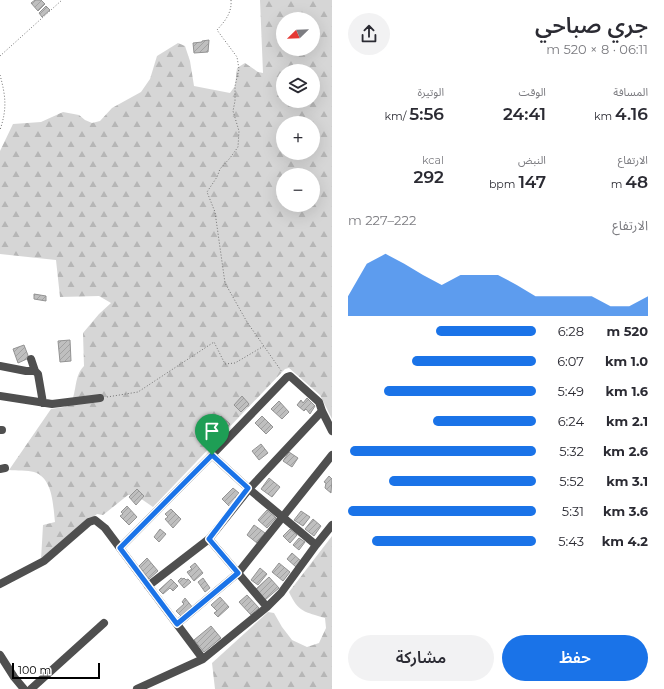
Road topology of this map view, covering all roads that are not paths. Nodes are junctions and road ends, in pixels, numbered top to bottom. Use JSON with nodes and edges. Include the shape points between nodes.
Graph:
{"nodes":[{"id":1,"x":31,"y":359,"type":"dead end"},
{"id":2,"x":0,"y":366,"type":"edge"},
{"id":3,"x":35,"y":371,"type":"junction"},
{"id":4,"x":0,"y":396,"type":"edge"},
{"id":5,"x":100,"y":398,"type":"road end"},
{"id":6,"x":43,"y":403,"type":"junction"},
{"id":7,"x":322,"y":411,"type":"junction"},
{"id":8,"x":332,"y":431,"type":"edge"},
{"id":9,"x":212,"y":455,"type":"junction"},
{"id":10,"x":332,"y":455,"type":"edge"},
{"id":11,"x":248,"y":488,"type":"junction"},
{"id":12,"x":282,"y":516,"type":"junction"},
{"id":13,"x":332,"y":525,"type":"edge"},
{"id":14,"x":209,"y":539,"type":"junction"},
{"id":15,"x":316,"y":545,"type":"junction"},
{"id":16,"x":120,"y":548,"type":"junction"},
{"id":17,"x":238,"y":573,"type":"junction"},
{"id":18,"x":0,"y":584,"type":"edge"},
{"id":19,"x":148,"y":586,"type":"junction"},
{"id":20,"x":267,"y":607,"type":"junction"},
{"id":21,"x":104,"y":623,"type":"dead end"},
{"id":22,"x":177,"y":624,"type":"junction"},
{"id":23,"x":0,"y":655,"type":"edge"},
{"id":24,"x":203,"y":659,"type":"junction"},
{"id":25,"x":20,"y":687,"type":"edge"},
{"id":26,"x":31,"y":689,"type":"edge"},
{"id":27,"x":137,"y":689,"type":"edge"}],
"edges":[{"from":1,"to":3,"type":"street"},
{"from":2,"to":3,"type":"street","via":[[26,372]]},
{"from":3,"to":6,"type":"street","via":[[38,374]]},
{"from":4,"to":6,"type":"street"},
{"from":5,"to":6,"type":"street"},
{"from":7,"to":8,"type":"street"},
{"from":7,"to":9,"type":"street","via":[[312,394],[290,376],[285,378]]},
{"from":7,"to":11,"type":"street"},
{"from":9,"to":11,"type":"street"},
{"from":9,"to":16,"type":"street"},
{"from":10,"to":12,"type":"street"},
{"from":11,"to":12,"type":"street"},
{"from":11,"to":14,"type":"street"},
{"from":12,"to":15,"type":"street"},
{"from":12,"to":17,"type":"street"},
{"from":13,"to":15,"type":"street"},
{"from":14,"to":17,"type":"street"},
{"from":14,"to":19,"type":"street"},
{"from":15,"to":20,"type":"street","via":[[281,593]]},
{"from":16,"to":18,"type":"street","via":[[100,522],[92,520],[44,561]]},
{"from":16,"to":19,"type":"street"},
{"from":17,"to":20,"type":"street"},
{"from":17,"to":22,"type":"street"},
{"from":19,"to":22,"type":"street"},
{"from":20,"to":24,"type":"street"},
{"from":21,"to":26,"type":"street"},
{"from":22,"to":24,"type":"street"},
{"from":23,"to":25,"type":"street"},
{"from":24,"to":27,"type":"street"}]}
